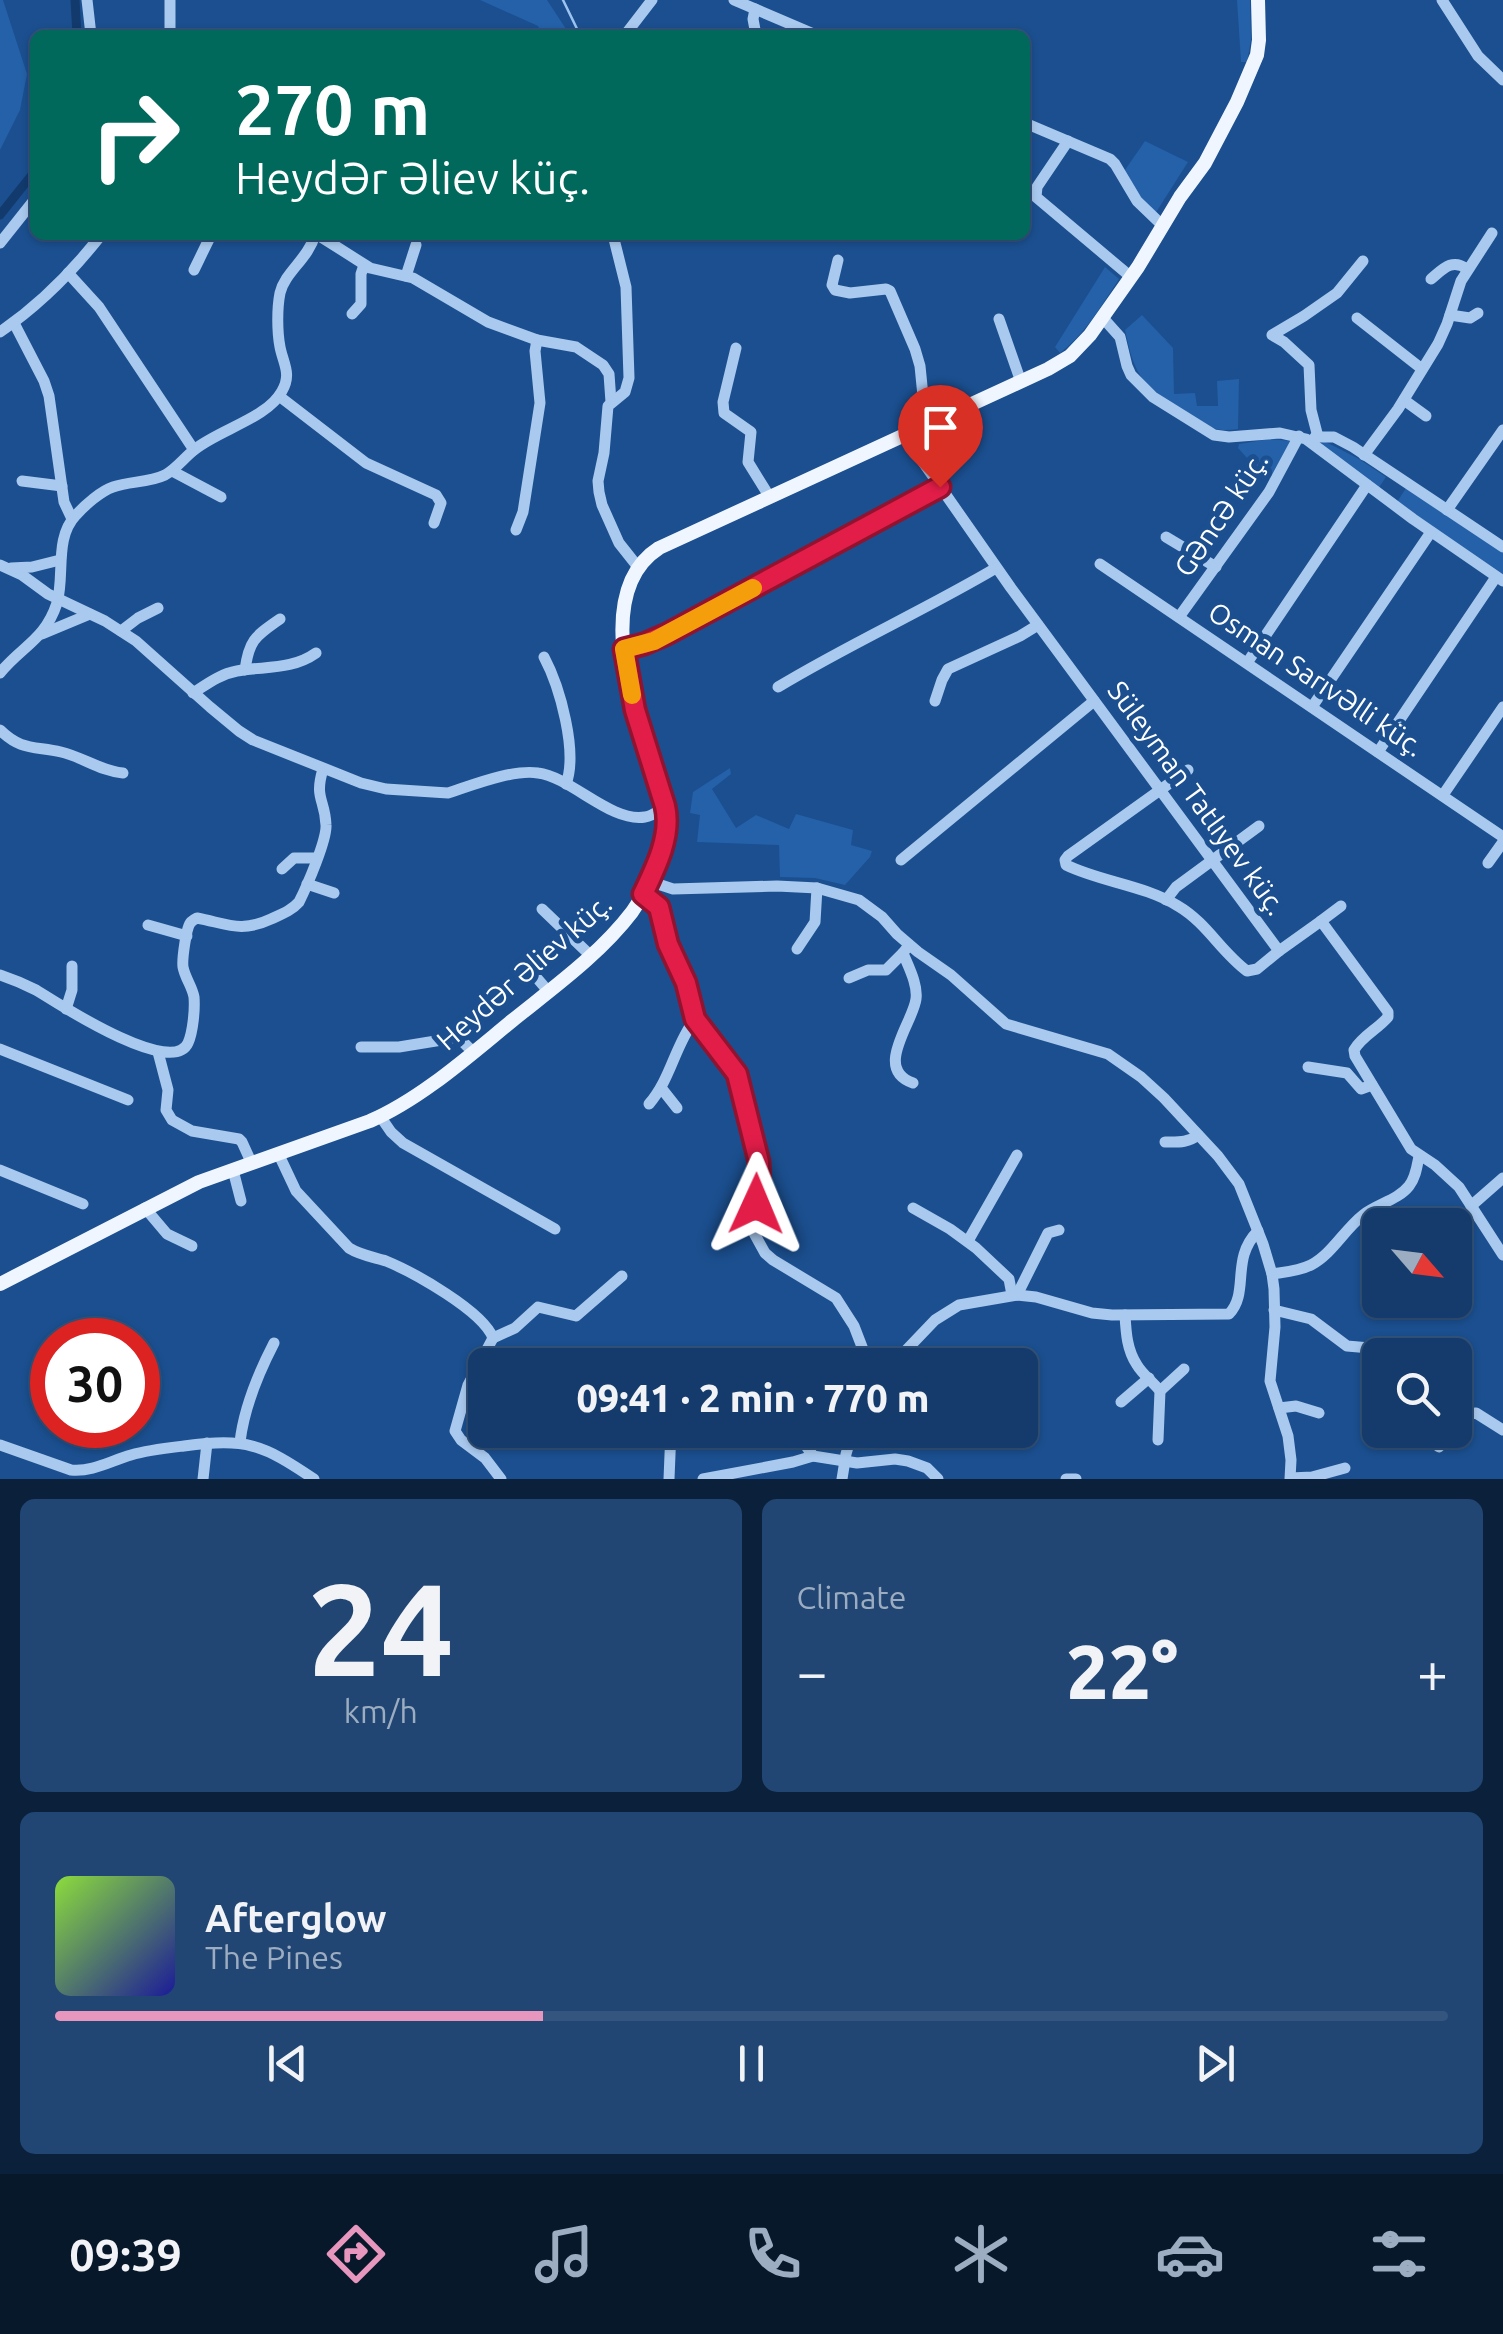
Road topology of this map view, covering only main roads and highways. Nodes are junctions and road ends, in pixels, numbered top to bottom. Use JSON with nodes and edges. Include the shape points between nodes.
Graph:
{"nodes":[{"id":1,"x":1250,"y":0,"type":"edge"},
{"id":2,"x":1258,"y":0,"type":"edge"},
{"id":3,"x":1180,"y":197,"type":"junction"},
{"id":4,"x":0,"y":1284,"type":"edge"}],
"edges":[{"from":1,"to":3,"type":"main road","via":[[1244,70]]},
{"from":2,"to":3,"type":"main road","via":[[1252,70]]},
{"from":3,"to":4,"type":"main road","name":"Heydər Əliev küç.","via":[[1104,318],[1070,356],[659,548],[638,567],[624,599],[624,649],[667,830],[630,916],[590,956],[404,1103],[199,1182]]}]}
